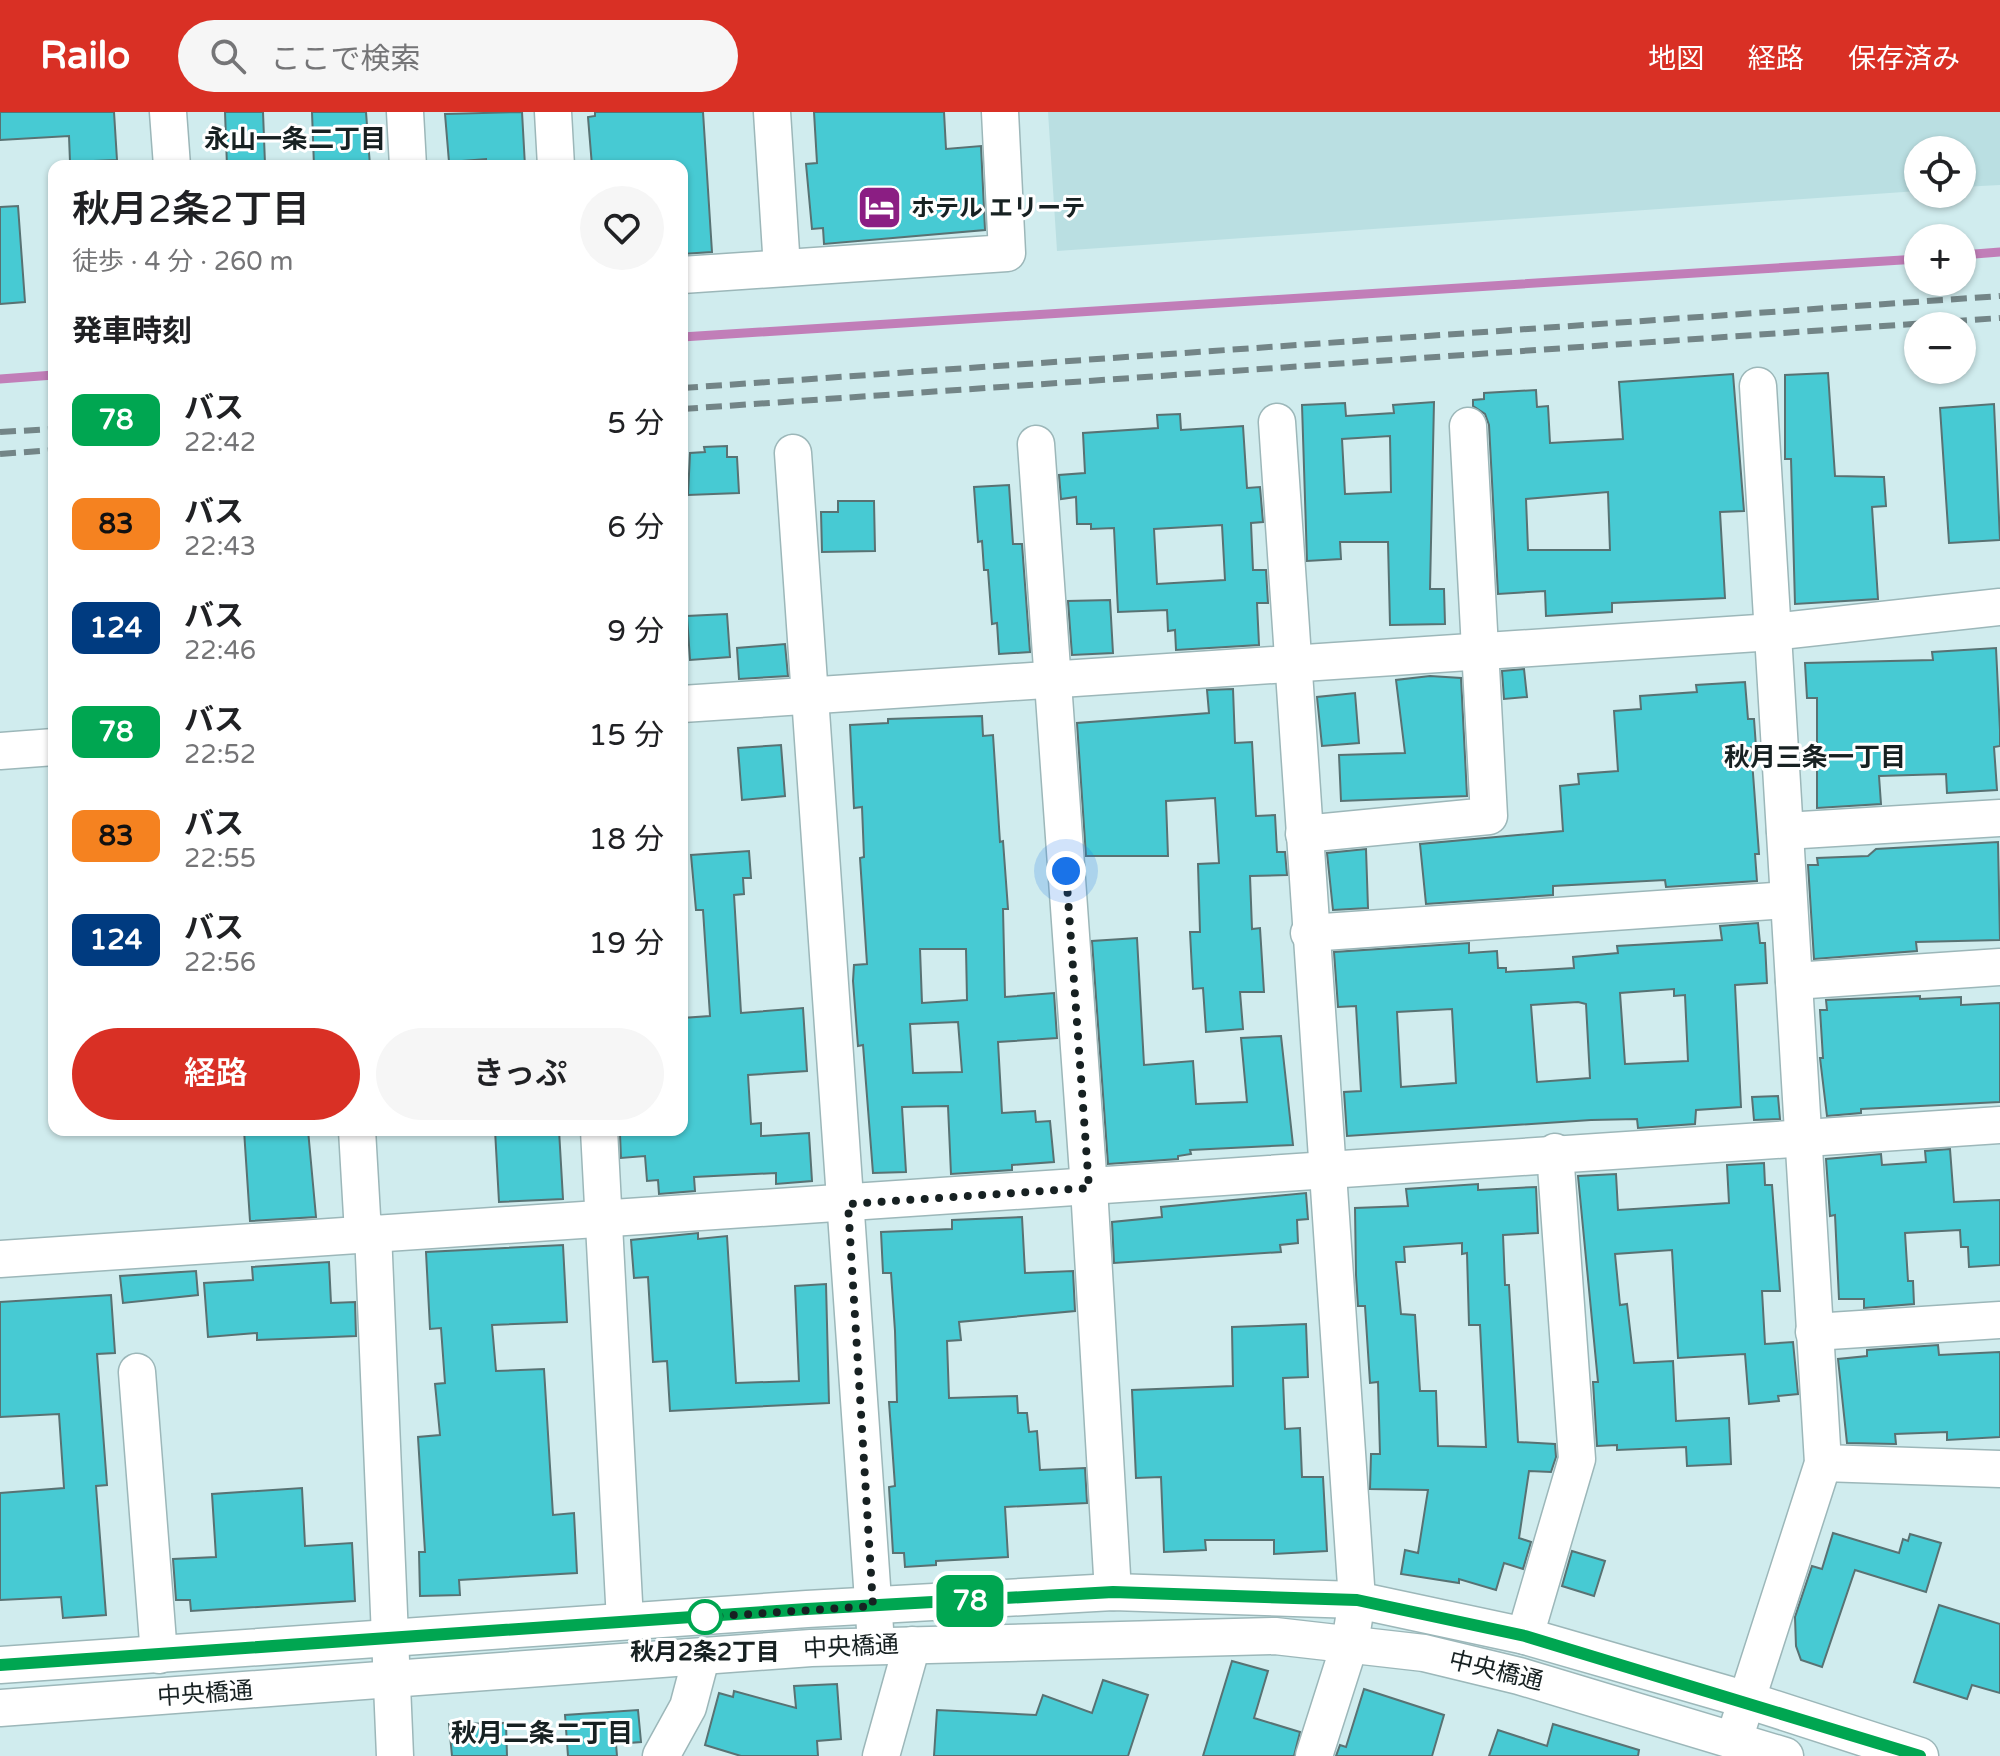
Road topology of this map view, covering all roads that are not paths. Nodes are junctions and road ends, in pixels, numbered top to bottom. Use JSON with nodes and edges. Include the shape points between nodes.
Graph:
{"nodes":[{"id":1,"x":168,"y":112,"type":"edge"},
{"id":2,"x":405,"y":112,"type":"edge"},
{"id":3,"x":553,"y":112,"type":"edge"},
{"id":4,"x":772,"y":112,"type":"edge"},
{"id":5,"x":1000,"y":112,"type":"edge"},
{"id":6,"x":172,"y":160,"type":"edge"},
{"id":7,"x":408,"y":160,"type":"edge"},
{"id":8,"x":556,"y":160,"type":"edge"},
{"id":9,"x":782,"y":268,"type":"junction"},
{"id":10,"x":688,"y":275,"type":"edge"},
{"id":11,"x":1758,"y":386,"type":"dead end"},
{"id":12,"x":1277,"y":422,"type":"dead end"},
{"id":13,"x":1468,"y":426,"type":"dead end"},
{"id":14,"x":1036,"y":444,"type":"dead end"},
{"id":15,"x":793,"y":453,"type":"dead end"},
{"id":16,"x":2000,"y":607,"type":"edge"},
{"id":17,"x":1773,"y":632,"type":"junction"},
{"id":18,"x":1480,"y":652,"type":"junction"},
{"id":19,"x":1294,"y":664,"type":"junction"},
{"id":20,"x":1051,"y":681,"type":"junction"},
{"id":21,"x":813,"y":696,"type":"junction"},
{"id":22,"x":688,"y":704,"type":"edge"},
{"id":23,"x":48,"y":747,"type":"edge"},
{"id":24,"x":0,"y":751,"type":"edge"},
{"id":25,"x":2000,"y":818,"type":"edge"},
{"id":26,"x":1785,"y":831,"type":"junction"},
{"id":27,"x":1304,"y":834,"type":"junction"},
{"id":28,"x":1788,"y":900,"type":"junction"},
{"id":29,"x":1309,"y":933,"type":"junction"},
{"id":30,"x":2000,"y":967,"type":"edge"},
{"id":31,"x":1794,"y":981,"type":"junction"},
{"id":32,"x":2000,"y":1125,"type":"edge"},
{"id":33,"x":358,"y":1136,"type":"edge"},
{"id":34,"x":599,"y":1136,"type":"edge"},
{"id":35,"x":1804,"y":1137,"type":"junction"},
{"id":36,"x":1555,"y":1152,"type":"junction"},
{"id":37,"x":1326,"y":1170,"type":"junction"},
{"id":38,"x":1089,"y":1188,"type":"junction"},
{"id":39,"x":848,"y":1204,"type":"junction"},
{"id":40,"x":604,"y":1218,"type":"junction"},
{"id":41,"x":368,"y":1232,"type":"junction"},
{"id":42,"x":0,"y":1259,"type":"edge"},
{"id":43,"x":2000,"y":1320,"type":"edge"},
{"id":44,"x":1814,"y":1332,"type":"junction"},
{"id":45,"x":137,"y":1372,"type":"dead end"},
{"id":46,"x":1823,"y":1463,"type":"junction"},
{"id":47,"x":2000,"y":1469,"type":"edge"},
{"id":48,"x":1113,"y":1592,"type":"junction"},
{"id":49,"x":1357,"y":1600,"type":"junction"},
{"id":50,"x":873,"y":1606,"type":"junction"},
{"id":51,"x":625,"y":1621,"type":"junction"},
{"id":52,"x":1525,"y":1636,"type":"junction"},
{"id":53,"x":388,"y":1640,"type":"junction"},
{"id":54,"x":1350,"y":1643,"type":"junction"},
{"id":55,"x":894,"y":1645,"type":"junction"},
{"id":56,"x":159,"y":1655,"type":"junction"},
{"id":57,"x":701,"y":1658,"type":"junction"},
{"id":58,"x":0,"y":1665,"type":"edge"},
{"id":59,"x":389,"y":1681,"type":"junction"},
{"id":60,"x":1747,"y":1700,"type":"junction"},
{"id":61,"x":0,"y":1708,"type":"edge"},
{"id":62,"x":1731,"y":1747,"type":"edge"},
{"id":63,"x":395,"y":1756,"type":"edge"},
{"id":64,"x":661,"y":1756,"type":"edge"},
{"id":65,"x":881,"y":1756,"type":"edge"},
{"id":66,"x":1314,"y":1756,"type":"edge"},
{"id":67,"x":1785,"y":1756,"type":"edge"},
{"id":68,"x":1920,"y":1756,"type":"edge"}],
"edges":[{"from":1,"to":6,"type":"street"},
{"from":2,"to":7,"type":"street"},
{"from":3,"to":8,"type":"street"},
{"from":4,"to":9,"type":"street"},
{"from":5,"to":9,"type":"street","via":[[1007,253]]},
{"from":9,"to":10,"type":"street"},
{"from":11,"to":17,"type":"street"},
{"from":12,"to":19,"type":"street"},
{"from":13,"to":18,"type":"street"},
{"from":14,"to":20,"type":"street"},
{"from":15,"to":21,"type":"street"},
{"from":16,"to":17,"type":"street"},
{"from":17,"to":18,"type":"street"},
{"from":17,"to":26,"type":"street"},
{"from":18,"to":19,"type":"street"},
{"from":18,"to":27,"type":"street","via":[[1489,816]]},
{"from":19,"to":20,"type":"street"},
{"from":19,"to":27,"type":"street"},
{"from":20,"to":21,"type":"street"},
{"from":20,"to":38,"type":"street"},
{"from":21,"to":22,"type":"street"},
{"from":21,"to":39,"type":"street"},
{"from":23,"to":24,"type":"street"},
{"from":25,"to":26,"type":"street"},
{"from":26,"to":28,"type":"street"},
{"from":27,"to":29,"type":"street"},
{"from":28,"to":29,"type":"street"},
{"from":28,"to":31,"type":"street"},
{"from":29,"to":37,"type":"street"},
{"from":30,"to":31,"type":"street"},
{"from":31,"to":35,"type":"street"},
{"from":32,"to":35,"type":"street"},
{"from":33,"to":41,"type":"street"},
{"from":34,"to":40,"type":"street"},
{"from":35,"to":36,"type":"street"},
{"from":35,"to":44,"type":"street"},
{"from":36,"to":37,"type":"street"},
{"from":36,"to":52,"type":"street","via":[[1577,1459]]},
{"from":37,"to":38,"type":"street"},
{"from":37,"to":49,"type":"street"},
{"from":38,"to":39,"type":"street"},
{"from":38,"to":48,"type":"street"},
{"from":39,"to":40,"type":"street"},
{"from":39,"to":50,"type":"street"},
{"from":40,"to":41,"type":"street"},
{"from":40,"to":51,"type":"street"},
{"from":41,"to":42,"type":"street"},
{"from":41,"to":53,"type":"street"},
{"from":43,"to":44,"type":"street"},
{"from":44,"to":46,"type":"street"},
{"from":45,"to":56,"type":"street"},
{"from":46,"to":47,"type":"street"},
{"from":46,"to":60,"type":"street"},
{"from":48,"to":49,"type":"street","name":"中央橋通"},
{"from":48,"to":50,"type":"street","name":"中央橋通"},
{"from":49,"to":52,"type":"street","name":"中央橋通"},
{"from":49,"to":54,"type":"street"},
{"from":50,"to":51,"type":"street","name":"中央橋通"},
{"from":50,"to":55,"type":"street"},
{"from":51,"to":53,"type":"street","name":"中央橋通"},
{"from":52,"to":60,"type":"street","name":"中央橋通"},
{"from":53,"to":56,"type":"street","name":"中央橋通"},
{"from":53,"to":59,"type":"street"},
{"from":54,"to":55,"type":"street","name":"中央橋通","via":[[1192,1636]]},
{"from":54,"to":62,"type":"street","name":"中央橋通","via":[[1506,1672]]},
{"from":54,"to":66,"type":"street"},
{"from":55,"to":57,"type":"street","name":"中央橋通"},
{"from":55,"to":65,"type":"street"},
{"from":56,"to":58,"type":"street","name":"中央橋通"},
{"from":57,"to":59,"type":"street","name":"中央橋通"},
{"from":57,"to":64,"type":"street","via":[[688,1707]]},
{"from":59,"to":61,"type":"street","name":"中央橋通"},
{"from":59,"to":63,"type":"street"},
{"from":60,"to":62,"type":"street"},
{"from":60,"to":68,"type":"street","name":"中央橋通"},
{"from":62,"to":67,"type":"street","name":"中央橋通"}]}
